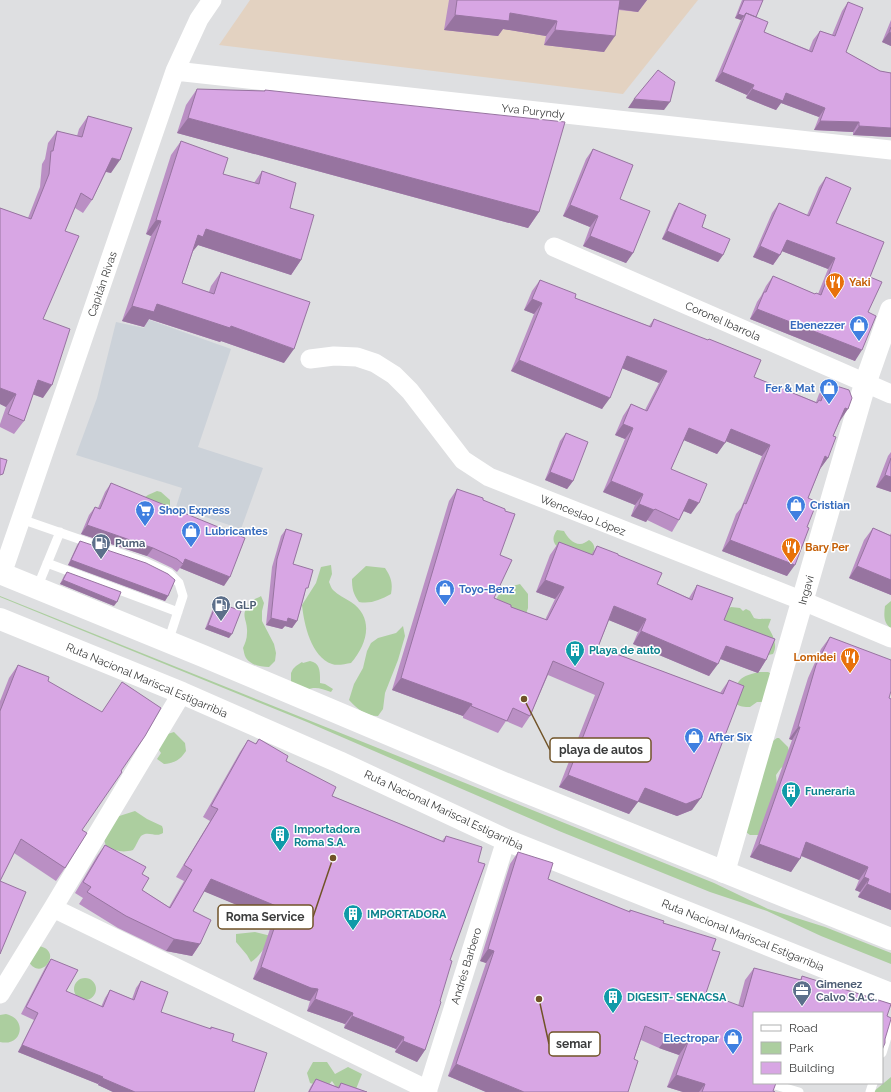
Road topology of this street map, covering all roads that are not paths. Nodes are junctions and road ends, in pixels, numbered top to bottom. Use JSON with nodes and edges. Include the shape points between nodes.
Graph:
{"nodes":[{"id":1,"x":212,"y":0,"type":"edge"},
{"id":2,"x":175,"y":71,"type":"junction"},
{"id":3,"x":891,"y":150,"type":"edge"},
{"id":4,"x":554,"y":247,"type":"dead end"},
{"id":5,"x":891,"y":310,"type":"edge"},
{"id":6,"x":310,"y":359,"type":"dead end"},
{"id":7,"x":865,"y":384,"type":"junction"},
{"id":8,"x":891,"y":394,"type":"edge"},
{"id":9,"x":21,"y":519,"type":"junction"},
{"id":10,"x":60,"y":532,"type":"junction"},
{"id":11,"x":47,"y":563,"type":"junction"},
{"id":12,"x":1,"y":573,"type":"edge"},
{"id":13,"x":37,"y":588,"type":"junction"},
{"id":14,"x":803,"y":601,"type":"junction"},
{"id":15,"x":178,"y":612,"type":"junction"},
{"id":16,"x":0,"y":619,"type":"edge"},
{"id":17,"x":891,"y":638,"type":"edge"},
{"id":18,"x":168,"y":642,"type":"junction"},
{"id":19,"x":182,"y":693,"type":"junction"},
{"id":20,"x":506,"y":840,"type":"junction"},
{"id":21,"x":724,"y":872,"type":"junction"},
{"id":22,"x":53,"y":908,"type":"junction"},
{"id":23,"x":891,"y":939,"type":"edge"},
{"id":24,"x":0,"y":994,"type":"edge"},
{"id":25,"x":891,"y":994,"type":"edge"},
{"id":26,"x":891,"y":1024,"type":"edge"},
{"id":27,"x":883,"y":1050,"type":"edge"},
{"id":28,"x":775,"y":1084,"type":"edge"},
{"id":29,"x":427,"y":1091,"type":"edge"},
{"id":30,"x":799,"y":1092,"type":"edge"}],
"edges":[{"from":1,"to":2,"type":"street","name":"Capitán Rivas"},
{"from":2,"to":3,"type":"street","name":"Yva Puryndy"},
{"from":2,"to":9,"type":"street","name":"Capitán Rivas"},
{"from":4,"to":7,"type":"street","name":"Coronel Ibarrola"},
{"from":5,"to":7,"type":"main road","name":"Ingavi"},
{"from":6,"to":14,"type":"street","name":"Wenceslao López","via":[[357,357],[376,363],[394,375],[410,391],[463,460],[489,477]]},
{"from":7,"to":8,"type":"street","name":"Coronel Ibarrola"},
{"from":7,"to":14,"type":"main road","name":"Ingavi"},
{"from":9,"to":10,"type":"lane"},
{"from":9,"to":12,"type":"street","name":"Capitán Rivas"},
{"from":10,"to":11,"type":"lane"},
{"from":10,"to":15,"type":"lane","via":[[169,572],[178,583],[183,596]]},
{"from":11,"to":13,"type":"lane"},
{"from":11,"to":15,"type":"lane"},
{"from":12,"to":13,"type":"main road"},
{"from":13,"to":18,"type":"main road"},
{"from":14,"to":17,"type":"street","name":"Wenceslao López"},
{"from":14,"to":21,"type":"main road","name":"Ingavi"},
{"from":15,"to":18,"type":"lane"},
{"from":16,"to":19,"type":"main road","name":"Ruta Nacional Mariscal Estigarribia"},
{"from":18,"to":21,"type":"main road"},
{"from":19,"to":20,"type":"main road","name":"Ruta Nacional Mariscal Estigarribia","via":[[339,762]]},
{"from":19,"to":22,"type":"street"},
{"from":20,"to":25,"type":"main road","name":"Ruta Nacional Mariscal Estigarribia"},
{"from":20,"to":29,"type":"street","name":"Andrés Barbero"},
{"from":21,"to":23,"type":"main road"},
{"from":22,"to":24,"type":"street"},
{"from":22,"to":29,"type":"street"},
{"from":26,"to":27,"type":"lane"},
{"from":28,"to":30,"type":"lane"}]}
